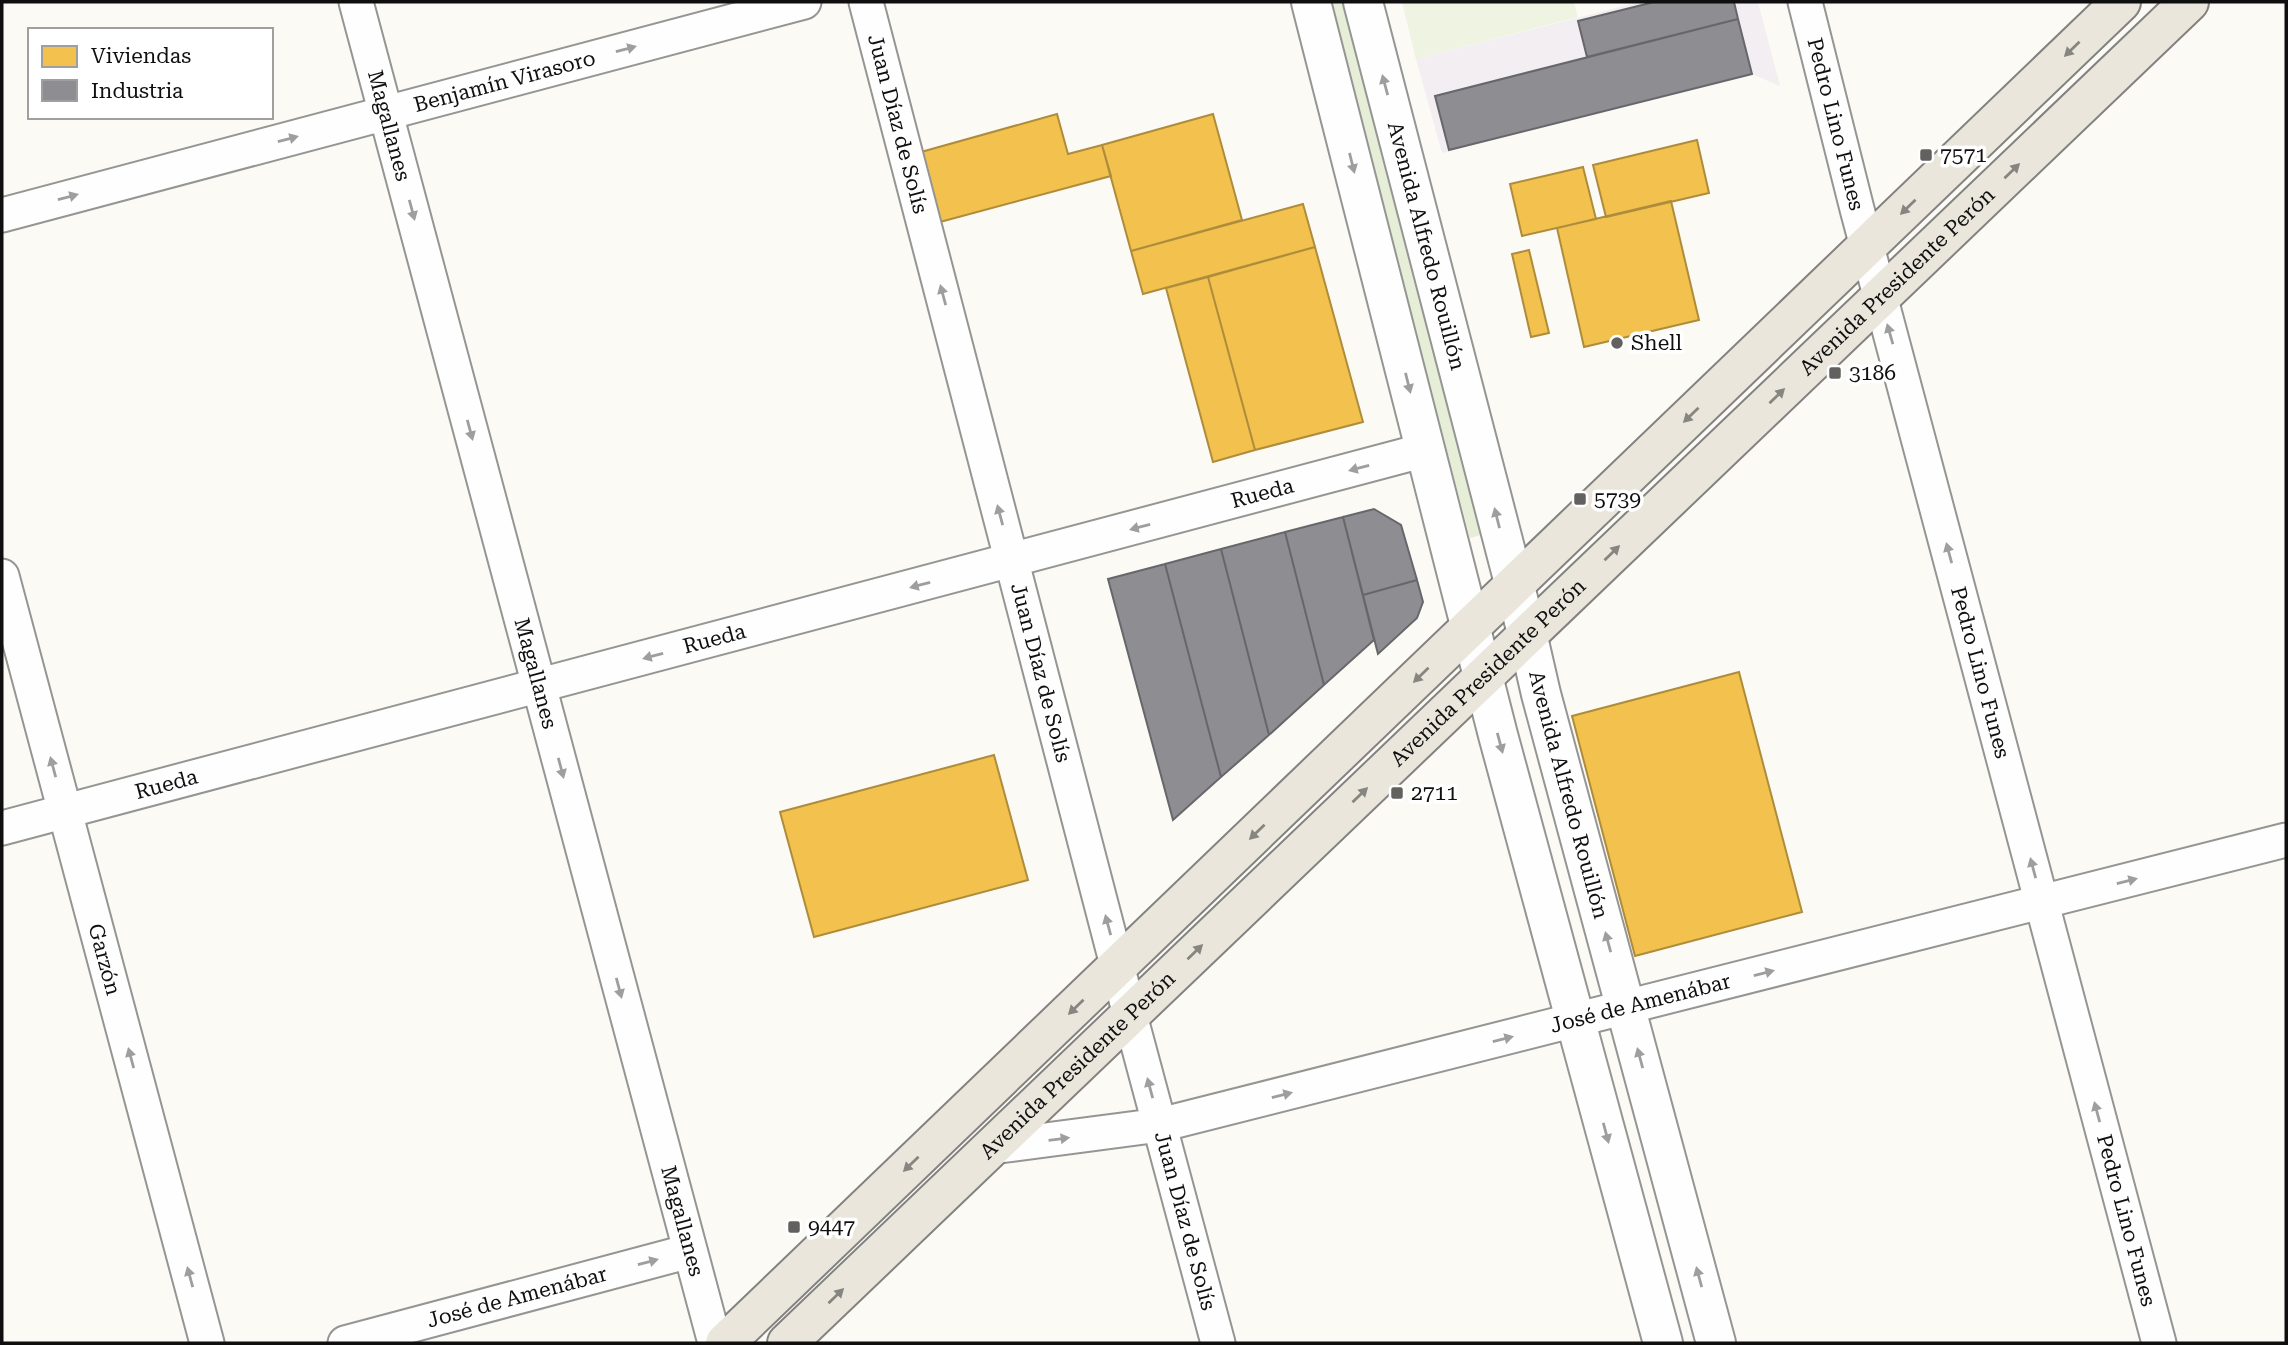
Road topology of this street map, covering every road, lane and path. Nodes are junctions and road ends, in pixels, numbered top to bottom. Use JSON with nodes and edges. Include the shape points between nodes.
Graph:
{"nodes":[{"id":1,"x":356,"y":2,"type":"edge"},
{"id":2,"x":804,"y":2,"type":"edge"},
{"id":3,"x":866,"y":2,"type":"edge"},
{"id":4,"x":1311,"y":2,"type":"edge"},
{"id":5,"x":1363,"y":2,"type":"edge"},
{"id":6,"x":1805,"y":2,"type":"edge"},
{"id":7,"x":2121,"y":2,"type":"edge"},
{"id":8,"x":2189,"y":2,"type":"edge"},
{"id":9,"x":386,"y":113,"type":"junction"},
{"id":10,"x":2,"y":215,"type":"edge"},
{"id":11,"x":1867,"y":247,"type":"junction"},
{"id":12,"x":1880,"y":298,"type":"junction"},
{"id":13,"x":1425,"y":450,"type":"junction"},
{"id":14,"x":1012,"y":561,"type":"junction"},
{"id":15,"x":2,"y":576,"type":"edge"},
{"id":16,"x":1514,"y":584,"type":"junction"},
{"id":17,"x":1471,"y":627,"type":"junction"},
{"id":18,"x":1527,"y":633,"type":"junction"},
{"id":19,"x":1483,"y":677,"type":"junction"},
{"id":20,"x":539,"y":686,"type":"junction"},
{"id":21,"x":65,"y":812,"type":"junction"},
{"id":22,"x":2,"y":828,"type":"edge"},
{"id":23,"x":2286,"y":841,"type":"edge"},
{"id":24,"x":2042,"y":902,"type":"junction"},
{"id":25,"x":1119,"y":965,"type":"junction"},
{"id":26,"x":1626,"y":1007,"type":"junction"},
{"id":27,"x":1130,"y":1015,"type":"junction"},
{"id":28,"x":1576,"y":1020,"type":"junction"},
{"id":29,"x":1160,"y":1125,"type":"junction"},
{"id":30,"x":992,"y":1147,"type":"junction"},
{"id":31,"x":690,"y":1251,"type":"junction"},
{"id":32,"x":207,"y":1343,"type":"edge"},
{"id":33,"x":345,"y":1343,"type":"edge"},
{"id":34,"x":715,"y":1343,"type":"edge"},
{"id":35,"x":725,"y":1343,"type":"edge"},
{"id":36,"x":787,"y":1343,"type":"edge"},
{"id":37,"x":1218,"y":1343,"type":"edge"},
{"id":38,"x":1663,"y":1343,"type":"edge"},
{"id":39,"x":1716,"y":1343,"type":"edge"},
{"id":40,"x":2159,"y":1343,"type":"edge"}],
"edges":[{"from":1,"to":9,"type":"street","name":"Magallanes"},
{"from":9,"to":2,"type":"street","name":"Benjamín Virasoro","one_way":true},
{"from":14,"to":3,"type":"street","name":"Juan Díaz de Solís","one_way":true},
{"from":4,"to":13,"type":"street","one_way":true},
{"from":16,"to":5,"type":"street","name":"Avenida Alfredo Rouillón","one_way":true},
{"from":6,"to":11,"type":"street","name":"Pedro Lino Funes"},
{"from":7,"to":11,"type":"main road","name":"Avenida Presidente Perón","one_way":true},
{"from":12,"to":8,"type":"main road","name":"Avenida Presidente Perón","one_way":true},
{"from":10,"to":9,"type":"street","name":"Benjamín Virasoro","one_way":true},
{"from":9,"to":20,"type":"street","name":"Magallanes","one_way":true},
{"from":11,"to":12,"type":"street","name":"Pedro Lino Funes"},
{"from":11,"to":16,"type":"main road","name":"Avenida Presidente Perón","one_way":true},
{"from":18,"to":12,"type":"main road","name":"Avenida Presidente Perón","one_way":true},
{"from":24,"to":12,"type":"street","name":"Pedro Lino Funes","one_way":true},
{"from":13,"to":14,"type":"street","name":"Rueda","one_way":true},
{"from":13,"to":17,"type":"street"},
{"from":14,"to":20,"type":"street","name":"Rueda","one_way":true},
{"from":25,"to":14,"type":"street","name":"Juan Díaz de Solís","one_way":true},
{"from":21,"to":15,"type":"street","name":"Garzón","one_way":true},
{"from":16,"to":17,"type":"main road","name":"Avenida Presidente Perón"},
{"from":16,"to":18,"type":"street","name":"Avenida Alfredo Rouillón"},
{"from":17,"to":19,"type":"street"},
{"from":17,"to":25,"type":"main road","name":"Avenida Presidente Perón","one_way":true},
{"from":18,"to":19,"type":"main road","name":"Avenida Presidente Perón"},
{"from":26,"to":18,"type":"street","name":"Avenida Alfredo Rouillón","one_way":true},
{"from":27,"to":19,"type":"main road","name":"Avenida Presidente Perón","one_way":true},
{"from":19,"to":28,"type":"street","one_way":true},
{"from":20,"to":21,"type":"street","name":"Rueda"},
{"from":20,"to":31,"type":"street","name":"Magallanes","one_way":true},
{"from":21,"to":22,"type":"street","name":"Rueda"},
{"from":32,"to":21,"type":"street","name":"Garzón","one_way":true},
{"from":24,"to":23,"type":"street","name":"José de Amenábar","one_way":true},
{"from":26,"to":24,"type":"street","name":"José de Amenábar","one_way":true},
{"from":40,"to":24,"type":"street","name":"Pedro Lino Funes","one_way":true},
{"from":25,"to":27,"type":"street","name":"Juan Díaz de Solís"},
{"from":25,"to":35,"type":"main road","name":"Avenida Presidente Perón","one_way":true},
{"from":26,"to":28,"type":"street","name":"José de Amenábar"},
{"from":39,"to":26,"type":"street","name":"Avenida Alfredo Rouillón","one_way":true},
{"from":29,"to":27,"type":"street","name":"Juan Díaz de Solís","one_way":true},
{"from":27,"to":30,"type":"main road","name":"Avenida Presidente Perón"},
{"from":29,"to":28,"type":"street","name":"José de Amenábar","one_way":true},
{"from":28,"to":38,"type":"street","one_way":true},
{"from":30,"to":29,"type":"street","name":"José de Amenábar","one_way":true},
{"from":29,"to":37,"type":"street","name":"Juan Díaz de Solís"},
{"from":36,"to":30,"type":"main road","name":"Avenida Presidente Perón","one_way":true},
{"from":33,"to":31,"type":"street","name":"José de Amenábar","one_way":true},
{"from":31,"to":34,"type":"street","name":"Magallanes"}]}
